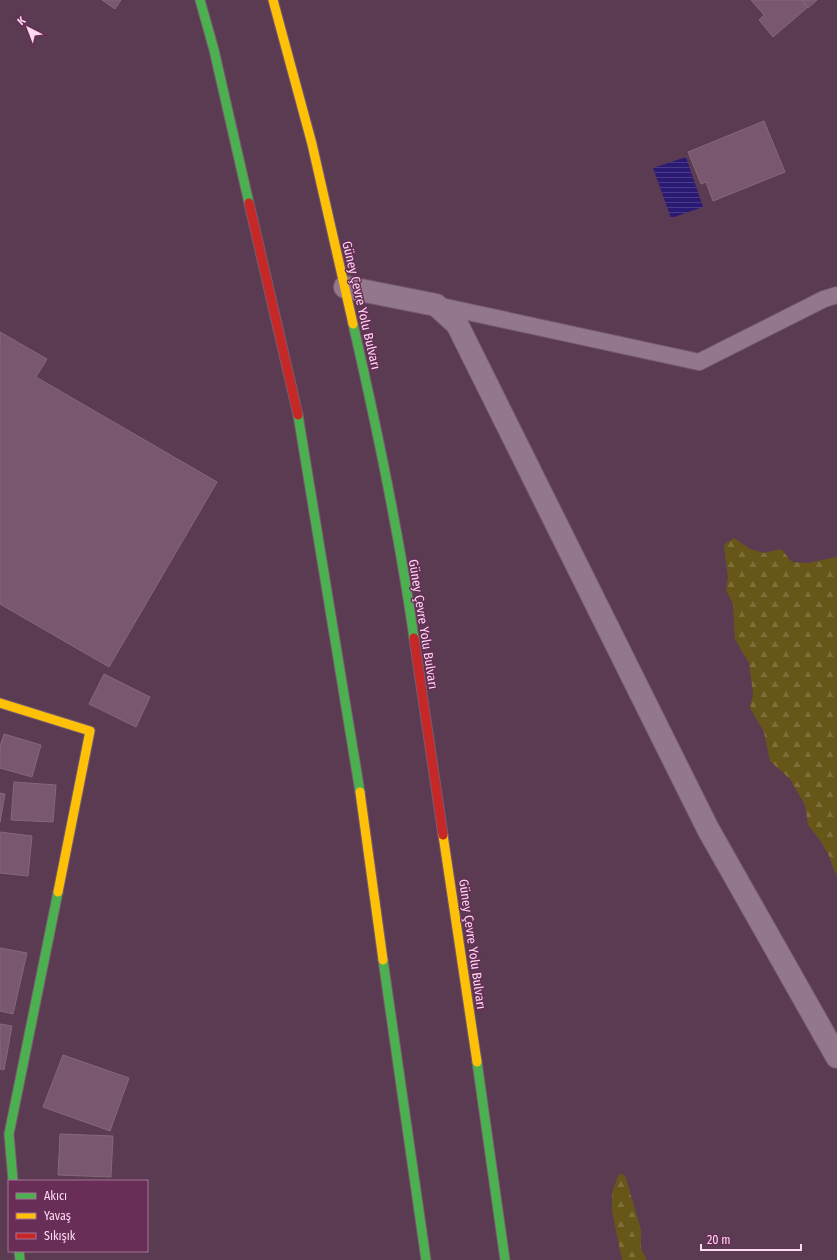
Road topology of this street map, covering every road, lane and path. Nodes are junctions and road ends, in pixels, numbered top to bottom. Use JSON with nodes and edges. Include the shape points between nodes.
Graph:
{"nodes":[{"id":1,"x":200,"y":0,"type":"edge"},
{"id":2,"x":273,"y":0,"type":"edge"},
{"id":3,"x":345,"y":287,"type":"junction"},
{"id":4,"x":837,"y":294,"type":"edge"},
{"id":5,"x":436,"y":305,"type":"junction"},
{"id":6,"x":0,"y":703,"type":"edge"},
{"id":7,"x":837,"y":1057,"type":"edge"},
{"id":8,"x":13,"y":1180,"type":"edge"},
{"id":9,"x":426,"y":1260,"type":"edge"},
{"id":10,"x":505,"y":1260,"type":"edge"}],
"edges":[{"from":1,"to":9,"type":"main road","via":[[214,50],[301,427],[359,788]]},
{"from":2,"to":3,"type":"main road","name":"Güney Çevre Yolu Bulvarı","via":[[312,144]]},
{"from":3,"to":5,"type":"street"},
{"from":3,"to":10,"type":"main road","name":"Güney Çevre Yolu Bulvarı","via":[[377,428],[407,588]]},
{"from":4,"to":5,"type":"lane","via":[[698,362]]},
{"from":5,"to":7,"type":"street","via":[[456,324],[708,829]]},
{"from":6,"to":8,"type":"main road","via":[[90,731],[9,1134]]}]}
